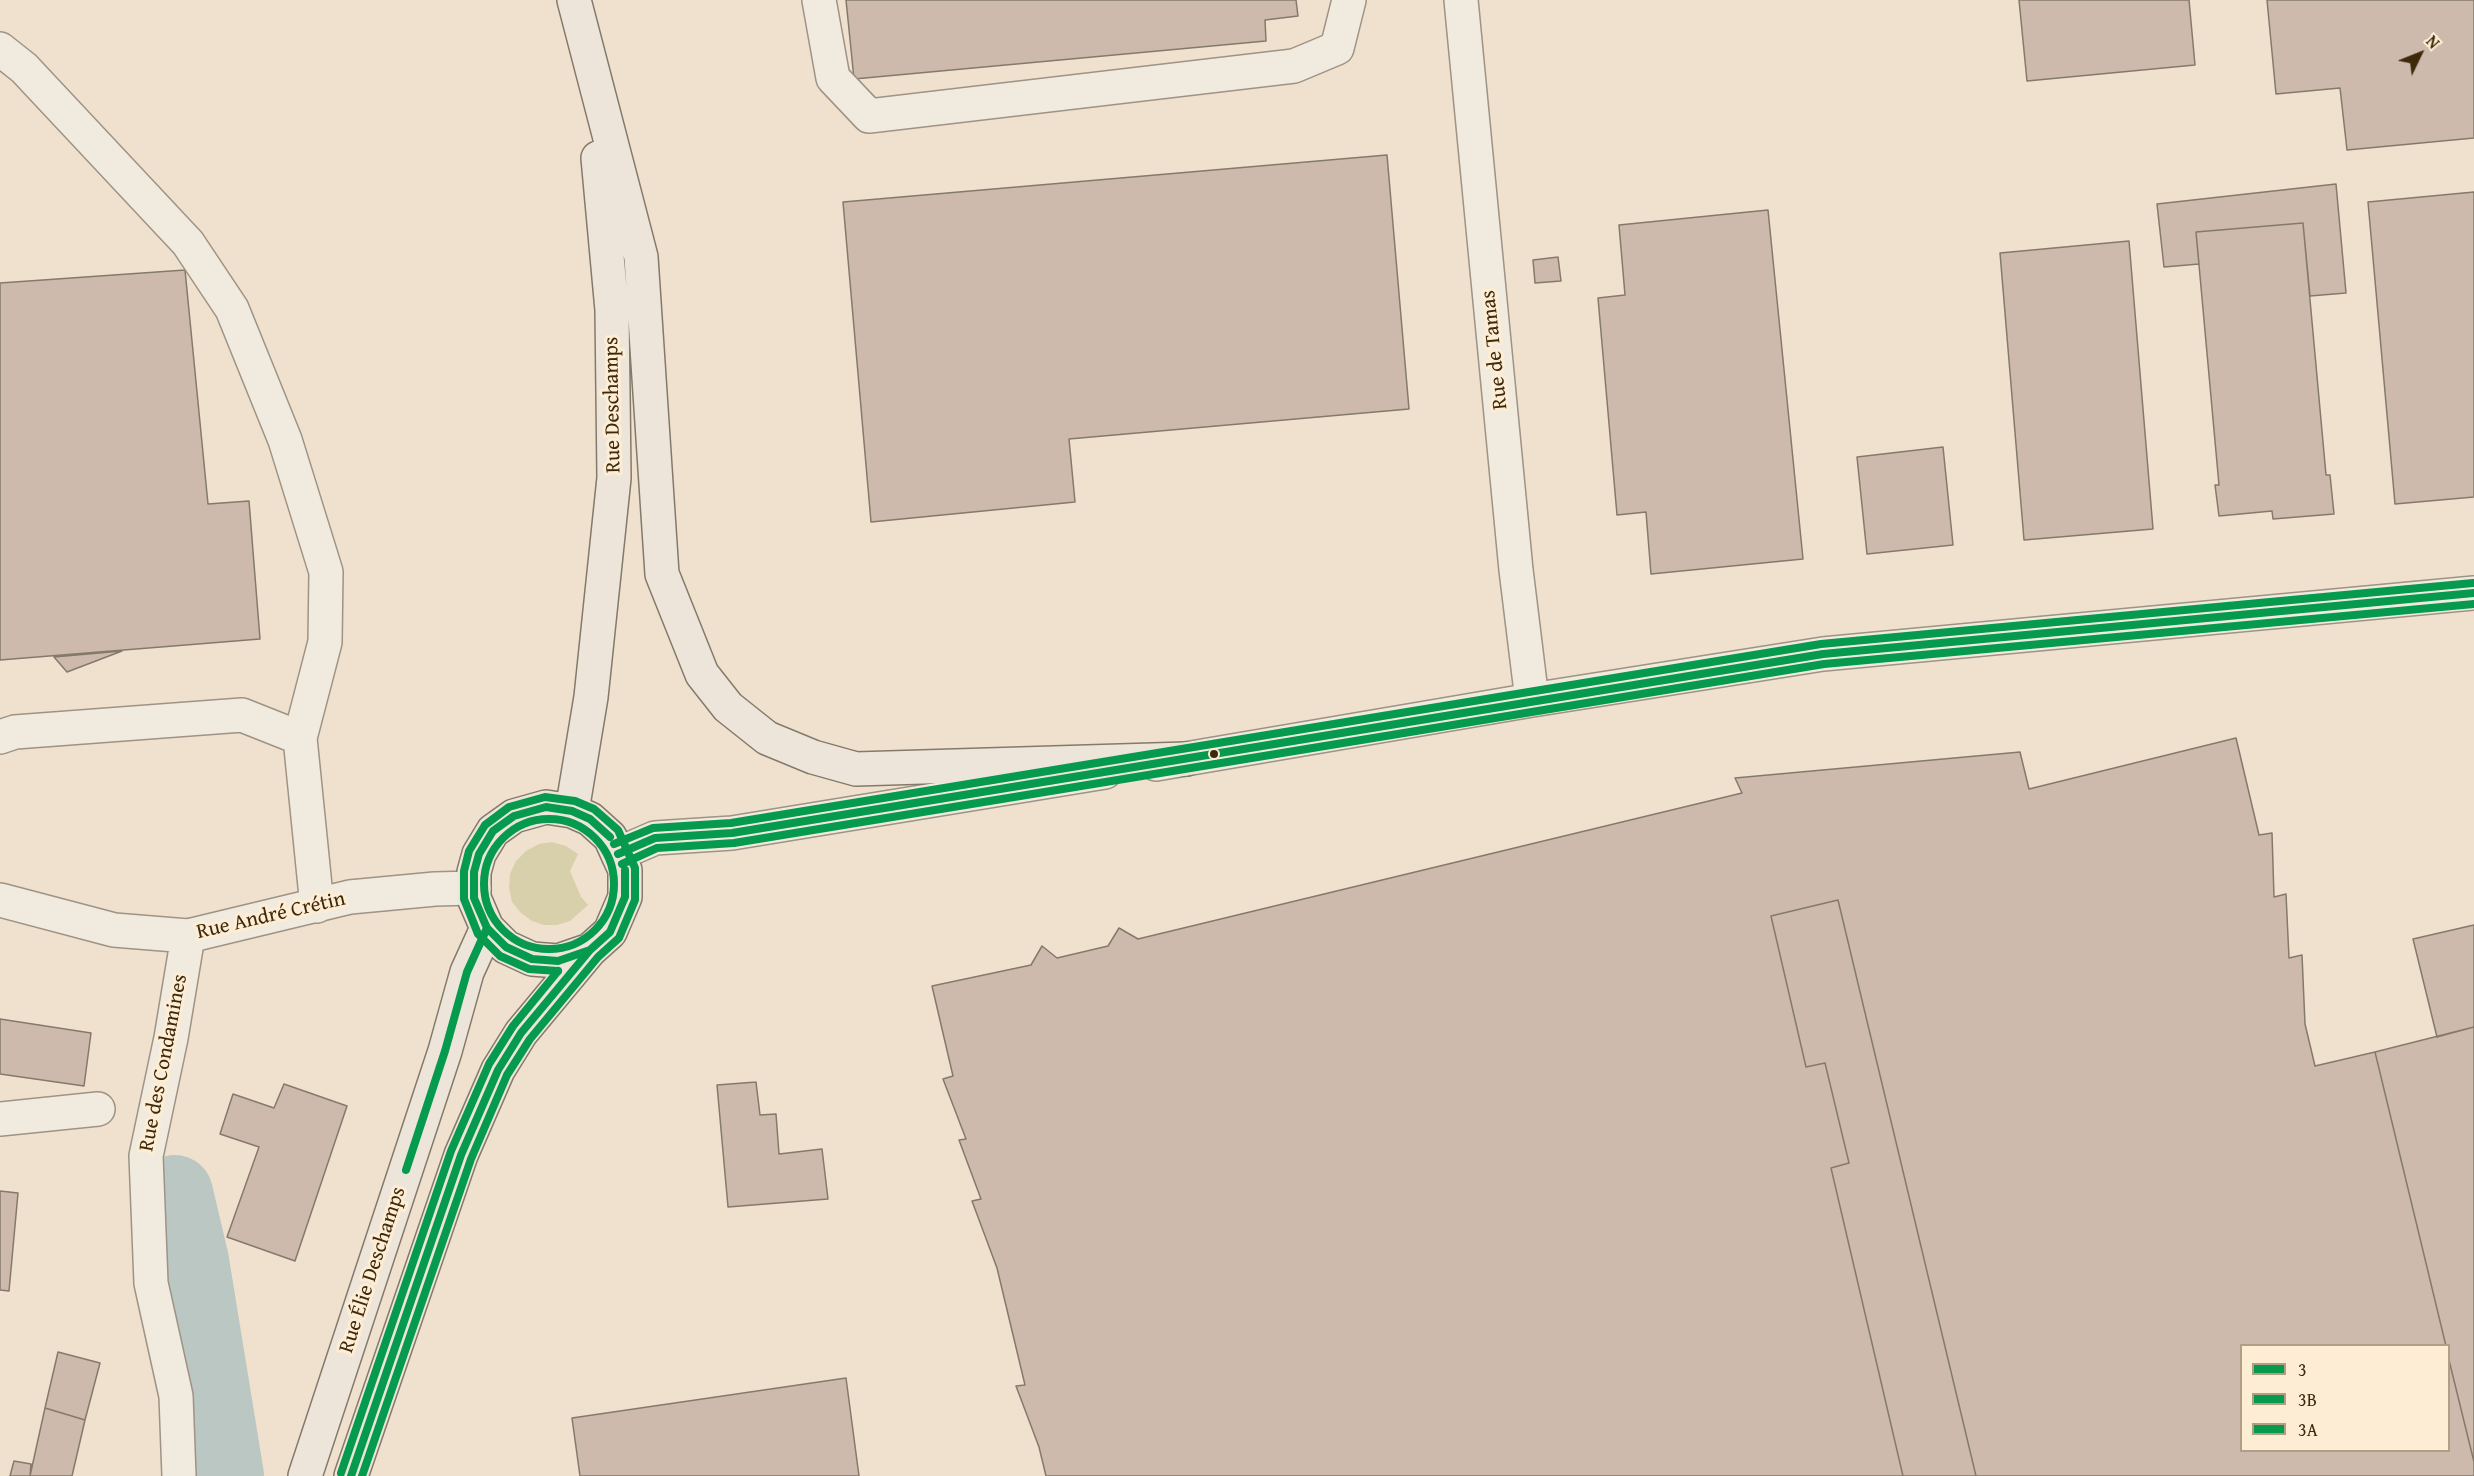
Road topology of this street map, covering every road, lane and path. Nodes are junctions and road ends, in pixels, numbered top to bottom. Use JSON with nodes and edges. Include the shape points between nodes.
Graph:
{"nodes":[{"id":1,"x":569,"y":0,"type":"edge"},
{"id":2,"x":574,"y":0,"type":"edge"},
{"id":3,"x":819,"y":0,"type":"edge"},
{"id":4,"x":1348,"y":0,"type":"edge"},
{"id":5,"x":1461,"y":0,"type":"edge"},
{"id":6,"x":0,"y":49,"type":"edge"},
{"id":7,"x":2474,"y":593,"type":"edge"},
{"id":8,"x":1532,"y":700,"type":"junction"},
{"id":9,"x":0,"y":737,"type":"edge"},
{"id":10,"x":300,"y":738,"type":"junction"},
{"id":11,"x":1186,"y":759,"type":"junction"},
{"id":12,"x":572,"y":811,"type":"junction"},
{"id":13,"x":618,"y":854,"type":"junction"},
{"id":14,"x":474,"y":888,"type":"junction"},
{"id":15,"x":0,"y":900,"type":"edge"},
{"id":16,"x":317,"y":906,"type":"junction"},
{"id":17,"x":487,"y":928,"type":"junction"},
{"id":18,"x":188,"y":936,"type":"junction"},
{"id":19,"x":590,"y":950,"type":"junction"},
{"id":20,"x":98,"y":1110,"type":"dead end"},
{"id":21,"x":0,"y":1119,"type":"edge"},
{"id":22,"x":179,"y":1476,"type":"edge"},
{"id":23,"x":305,"y":1476,"type":"edge"},
{"id":24,"x":351,"y":1476,"type":"edge"}],
"edges":[{"from":1,"to":12,"type":"main road","name":"Rue Deschamps","via":[[601,178],[612,310],[614,478],[591,697]]},
{"from":2,"to":11,"type":"main road","via":[[641,256],[662,574],[702,674],[728,707],[767,738],[856,770]]},
{"from":3,"to":4,"type":"street","via":[[833,78],[869,116],[1294,66],[1337,48]]},
{"from":5,"to":8,"type":"street","name":"Rue de Tamas"},
{"from":6,"to":10,"type":"street","via":[[24,68],[188,243],[232,309],[285,440],[326,572],[325,642]]},
{"from":7,"to":8,"type":"street","via":[[1823,654]]},
{"from":8,"to":11,"type":"street"},
{"from":9,"to":10,"type":"street","via":[[15,732],[242,715]]},
{"from":10,"to":16,"type":"street"},
{"from":11,"to":13,"type":"street","via":[[732,832],[656,838]]},
{"from":12,"to":13,"type":"main road","via":[[590,819],[610,837]]},
{"from":12,"to":14,"type":"main road","via":[[546,807],[514,816],[493,831],[479,854]]},
{"from":13,"to":19,"type":"main road","via":[[625,870],[625,897],[610,932]]},
{"from":14,"to":16,"type":"street","name":"Rue André Crétin","via":[[350,897]]},
{"from":14,"to":17,"type":"main road","via":[[474,898]]},
{"from":15,"to":18,"type":"street","name":"Rue André Crétin","via":[[114,930]]},
{"from":16,"to":18,"type":"street","name":"Rue André Crétin"},
{"from":17,"to":19,"type":"main road","via":[[506,948],[532,959],[558,961]]},
{"from":17,"to":23,"type":"main road","name":"Rue Élie Deschamps","via":[[467,972],[445,1051]]},
{"from":18,"to":22,"type":"street","name":"Rue des Condamines","via":[[146,1156],[151,1283],[176,1396]]},
{"from":19,"to":24,"type":"main road","via":[[521,1034],[498,1070],[461,1155]]},
{"from":20,"to":21,"type":"street"}]}
